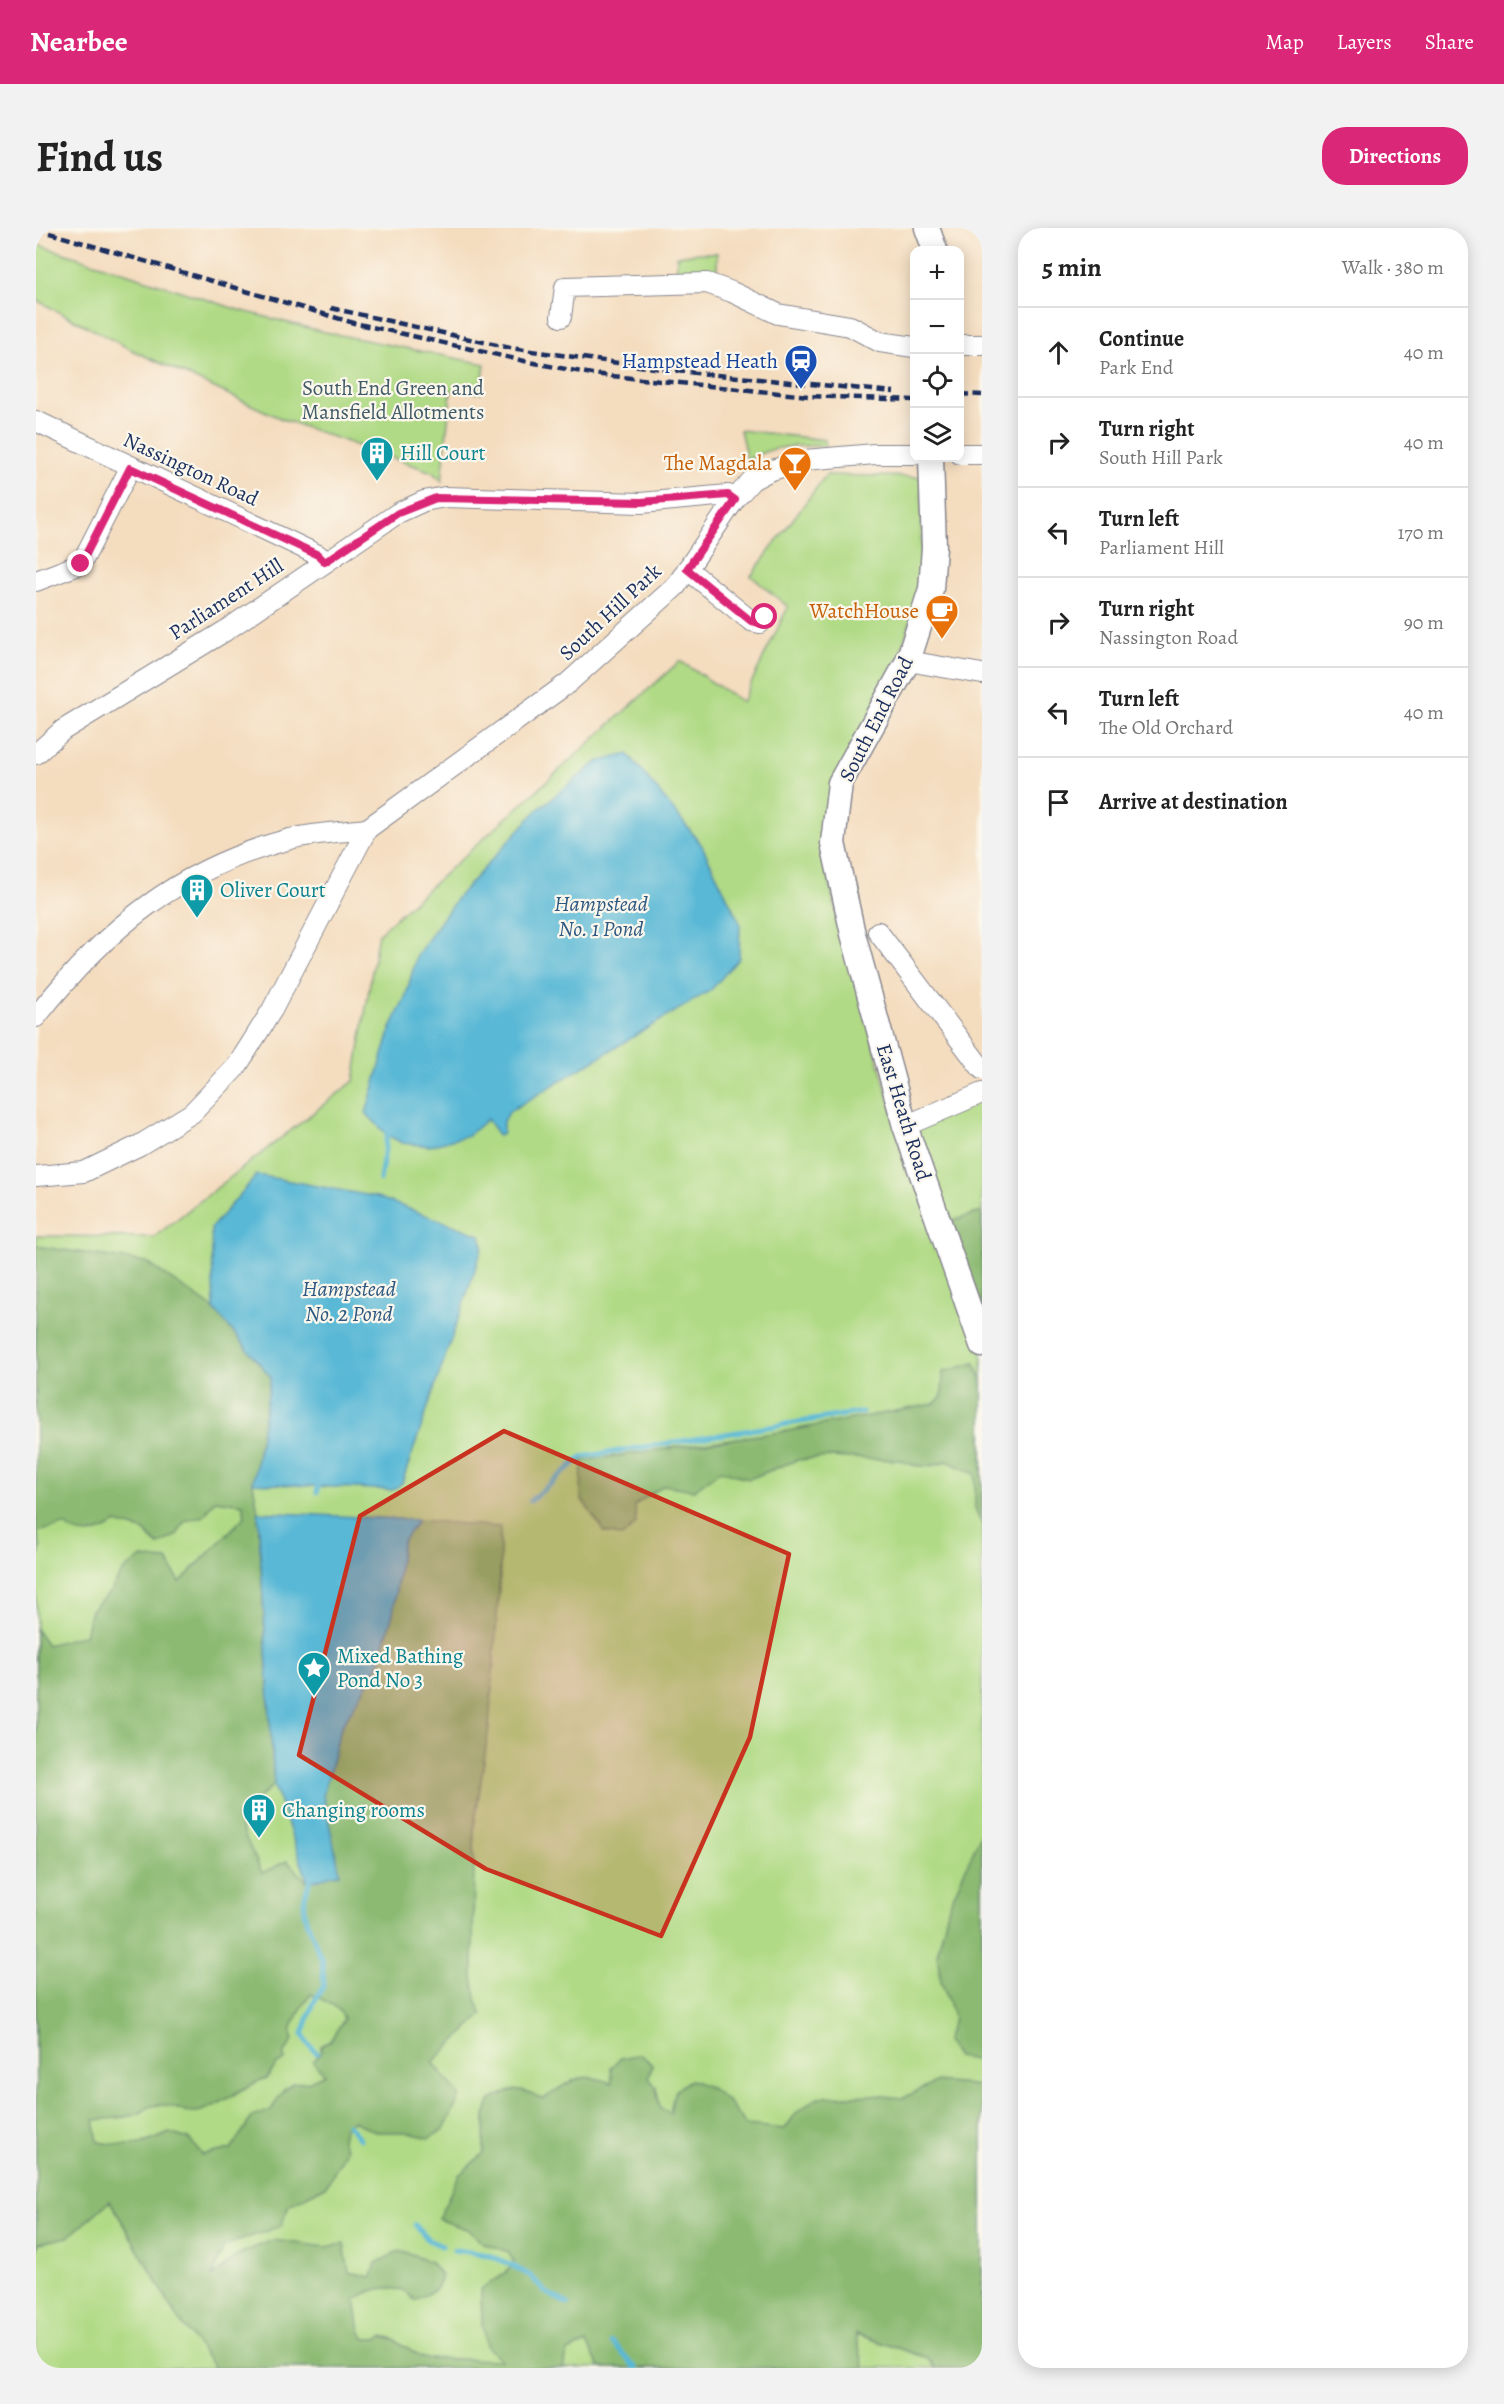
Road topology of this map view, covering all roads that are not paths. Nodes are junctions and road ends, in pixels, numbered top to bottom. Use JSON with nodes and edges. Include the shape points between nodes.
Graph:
{"nodes":[{"id":1,"x":927,"y":228,"type":"edge"},
{"id":2,"x":933,"y":246,"type":"edge"},
{"id":3,"x":561,"y":317,"type":"dead end"},
{"id":4,"x":964,"y":345,"type":"edge"},
{"id":5,"x":982,"y":345,"type":"edge"},
{"id":6,"x":910,"y":346,"type":"edge"},
{"id":7,"x":36,"y":421,"type":"edge"},
{"id":8,"x":910,"y":454,"type":"edge"},
{"id":9,"x":964,"y":454,"type":"edge"},
{"id":10,"x":982,"y":454,"type":"edge"},
{"id":11,"x":931,"y":462,"type":"edge"},
{"id":12,"x":130,"y":468,"type":"junction"},
{"id":13,"x":735,"y":500,"type":"junction"},
{"id":14,"x":325,"y":562,"type":"junction"},
{"id":15,"x":687,"y":569,"type":"junction"},
{"id":16,"x":36,"y":581,"type":"edge"},
{"id":17,"x":765,"y":617,"type":"dead end"},
{"id":18,"x":908,"y":661,"type":"junction"},
{"id":19,"x":982,"y":674,"type":"edge"},
{"id":20,"x":36,"y":754,"type":"edge"},
{"id":21,"x":367,"y":829,"type":"junction"},
{"id":22,"x":841,"y":875,"type":"joint"},
{"id":23,"x":878,"y":932,"type":"dead end"},
{"id":24,"x":36,"y":1017,"type":"edge"},
{"id":25,"x":982,"y":1069,"type":"edge"},
{"id":26,"x":982,"y":1093,"type":"edge"},
{"id":27,"x":905,"y":1126,"type":"junction"},
{"id":28,"x":36,"y":1176,"type":"edge"},
{"id":29,"x":982,"y":1345,"type":"edge"}],
"edges":[{"from":1,"to":2,"type":"street"},
{"from":3,"to":6,"type":"street","via":[[565,287],[706,284],[778,314],[850,326],[880,342]]},
{"from":4,"to":5,"type":"street"},
{"from":7,"to":12,"type":"street","name":"Nassington Road"},
{"from":8,"to":13,"type":"street","name":"South Hill Park","via":[[805,460],[752,480]]},
{"from":9,"to":10,"type":"street"},
{"from":11,"to":18,"type":"street","name":"South End Road","via":[[931,589]]},
{"from":12,"to":14,"type":"street","name":"Nassington Road","via":[[318,555]]},
{"from":12,"to":16,"type":"street","via":[[81,564]]},
{"from":13,"to":14,"type":"street","name":"Parliament Hill","via":[[728,495],[641,502],[436,498],[398,513]]},
{"from":13,"to":15,"type":"street","name":"South Hill Park"},
{"from":14,"to":20,"type":"street","name":"Parliament Hill","via":[[225,631],[63,730]]},
{"from":15,"to":17,"type":"street","via":[[751,621],[760,623]]},
{"from":15,"to":21,"type":"street","name":"South Hill Park","via":[[676,586],[568,683]]},
{"from":18,"to":19,"type":"street"},
{"from":18,"to":22,"type":"street","name":"South End Road","via":[[840,783],[833,843]]},
{"from":21,"to":24,"type":"street","via":[[291,839],[213,865],[157,896],[96,948]]},
{"from":21,"to":28,"type":"street","via":[[237,1066],[192,1113],[140,1145],[84,1172]]},
{"from":22,"to":27,"type":"street","name":"East Heath Road"},
{"from":23,"to":25,"type":"street"},
{"from":26,"to":27,"type":"street"},
{"from":27,"to":29,"type":"street","name":"East Heath Road"}]}
